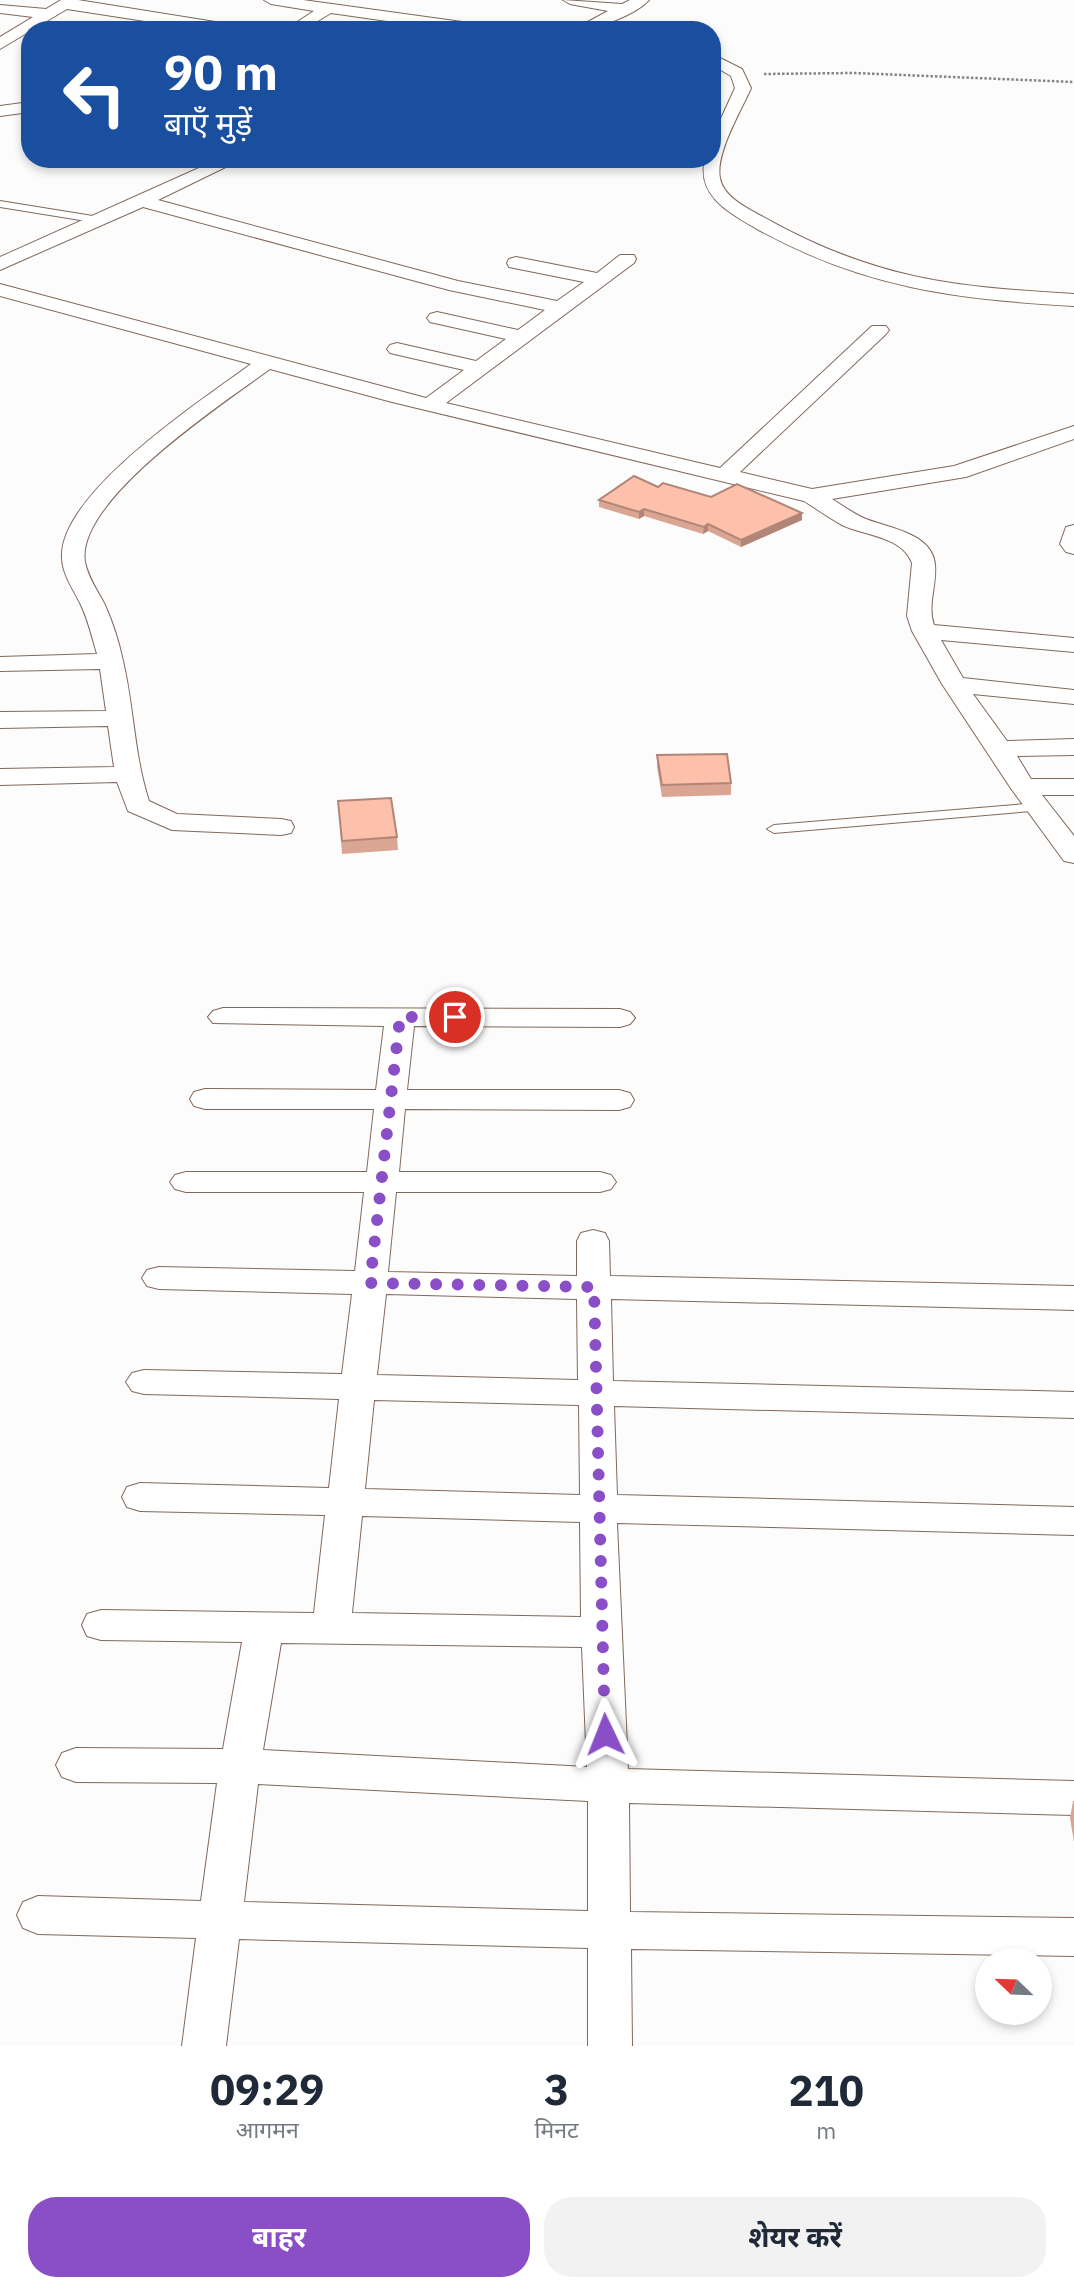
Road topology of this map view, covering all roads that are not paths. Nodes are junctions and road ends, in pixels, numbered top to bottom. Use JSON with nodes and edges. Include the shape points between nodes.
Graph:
{"nodes":[{"id":1,"x":570,"y":0,"type":"edge"},
{"id":2,"x":642,"y":0,"type":"edge"},
{"id":3,"x":67,"y":2,"type":"edge"},
{"id":4,"x":259,"y":5,"type":"edge"},
{"id":5,"x":329,"y":8,"type":"junction"},
{"id":6,"x":0,"y":9,"type":"edge"},
{"id":7,"x":627,"y":9,"type":"junction"},
{"id":8,"x":49,"y":14,"type":"junction"},
{"id":9,"x":38,"y":21,"type":"edge"},
{"id":10,"x":180,"y":21,"type":"edge"},
{"id":11,"x":238,"y":21,"type":"edge"},
{"id":12,"x":307,"y":21,"type":"edge"},
{"id":13,"x":421,"y":21,"type":"edge"},
{"id":14,"x":600,"y":21,"type":"edge"},
{"id":15,"x":0,"y":31,"type":"edge"},
{"id":16,"x":21,"y":31,"type":"edge"},
{"id":17,"x":18,"y":33,"type":"junction"},
{"id":18,"x":4,"y":52,"type":"edge"},
{"id":19,"x":721,"y":64,"type":"edge"},
{"id":20,"x":21,"y":108,"type":"edge"},
{"id":21,"x":0,"y":110,"type":"edge"},
{"id":22,"x":721,"y":141,"type":"edge"},
{"id":23,"x":214,"y":168,"type":"edge"},
{"id":24,"x":710,"y":168,"type":"edge"},
{"id":25,"x":142,"y":201,"type":"junction"},
{"id":26,"x":0,"y":204,"type":"edge"},
{"id":27,"x":99,"y":220,"type":"junction"},
{"id":28,"x":347,"y":235,"type":"dead end"},
{"id":29,"x":320,"y":248,"type":"junction"},
{"id":30,"x":627,"y":259,"type":"dead end"},
{"id":31,"x":516,"y":263,"type":"dead end"},
{"id":32,"x":0,"y":264,"type":"edge"},
{"id":33,"x":600,"y":279,"type":"junction"},
{"id":34,"x":0,"y":290,"type":"edge"},
{"id":35,"x":1074,"y":300,"type":"edge"},
{"id":36,"x":561,"y":308,"type":"junction"},
{"id":37,"x":437,"y":318,"type":"dead end"},
{"id":38,"x":879,"y":330,"type":"dead end"},
{"id":39,"x":522,"y":337,"type":"junction"},
{"id":40,"x":397,"y":349,"type":"dead end"},
{"id":41,"x":266,"y":363,"type":"junction"},
{"id":42,"x":480,"y":368,"type":"junction"},
{"id":43,"x":430,"y":405,"type":"junction"},
{"id":44,"x":1074,"y":432,"type":"edge"},
{"id":45,"x":726,"y":474,"type":"junction"},
{"id":46,"x":812,"y":496,"type":"junction"},
{"id":47,"x":1074,"y":531,"type":"edge"},
{"id":48,"x":1074,"y":547,"type":"edge"},
{"id":49,"x":924,"y":631,"type":"junction"},
{"id":50,"x":1074,"y":645,"type":"edge"},
{"id":51,"x":111,"y":661,"type":"junction"},
{"id":52,"x":0,"y":664,"type":"edge"},
{"id":53,"x":954,"y":684,"type":"junction"},
{"id":54,"x":1074,"y":697,"type":"edge"},
{"id":55,"x":120,"y":718,"type":"junction"},
{"id":56,"x":0,"y":720,"type":"edge"},
{"id":57,"x":1074,"y":747,"type":"edge"},
{"id":58,"x":1000,"y":749,"type":"junction"},
{"id":59,"x":129,"y":774,"type":"junction"},
{"id":60,"x":0,"y":778,"type":"edge"},
{"id":61,"x":1074,"y":787,"type":"edge"},
{"id":62,"x":1030,"y":797,"type":"junction"},
{"id":63,"x":281,"y":827,"type":"dead end"},
{"id":64,"x":774,"y":829,"type":"dead end"},
{"id":65,"x":1074,"y":855,"type":"edge"},
{"id":66,"x":223,"y":1017,"type":"dead end"},
{"id":67,"x":400,"y":1017,"type":"junction"},
{"id":68,"x":620,"y":1018,"type":"dead end"},
{"id":69,"x":205,"y":1099,"type":"dead end"},
{"id":70,"x":391,"y":1100,"type":"junction"},
{"id":71,"x":619,"y":1100,"type":"dead end"},
{"id":72,"x":186,"y":1182,"type":"dead end"},
{"id":73,"x":382,"y":1182,"type":"junction"},
{"id":74,"x":600,"y":1182,"type":"dead end"},
{"id":75,"x":593,"y":1241,"type":"dead end"},
{"id":76,"x":159,"y":1278,"type":"dead end"},
{"id":77,"x":370,"y":1283,"type":"junction"},
{"id":78,"x":594,"y":1287,"type":"junction"},
{"id":79,"x":1074,"y":1298,"type":"edge"},
{"id":80,"x":144,"y":1382,"type":"dead end"},
{"id":81,"x":358,"y":1388,"type":"junction"},
{"id":82,"x":596,"y":1394,"type":"junction"},
{"id":83,"x":1074,"y":1405,"type":"edge"},
{"id":84,"x":140,"y":1497,"type":"dead end"},
{"id":85,"x":345,"y":1503,"type":"junction"},
{"id":86,"x":598,"y":1509,"type":"junction"},
{"id":87,"x":1074,"y":1521,"type":"edge"},
{"id":88,"x":101,"y":1625,"type":"dead end"},
{"id":89,"x":264,"y":1628,"type":"junction"},
{"id":90,"x":331,"y":1629,"type":"junction"},
{"id":91,"x":601,"y":1632,"type":"junction"},
{"id":92,"x":76,"y":1765,"type":"dead end"},
{"id":93,"x":240,"y":1766,"type":"junction"},
{"id":94,"x":608,"y":1784,"type":"junction"},
{"id":95,"x":1074,"y":1798,"type":"edge"},
{"id":96,"x":38,"y":1915,"type":"dead end"},
{"id":97,"x":219,"y":1919,"type":"junction"},
{"id":98,"x":607,"y":1930,"type":"junction"},
{"id":99,"x":1074,"y":1937,"type":"edge"},
{"id":100,"x":204,"y":2046,"type":"edge"},
{"id":101,"x":610,"y":2046,"type":"edge"}],
"edges":[{"from":1,"to":7,"type":"street"},
{"from":2,"to":7,"type":"street"},
{"from":3,"to":8,"type":"street"},
{"from":3,"to":10,"type":"street"},
{"from":4,"to":5,"type":"street"},
{"from":4,"to":11,"type":"street"},
{"from":5,"to":12,"type":"street"},
{"from":5,"to":13,"type":"street"},
{"from":6,"to":8,"type":"street"},
{"from":7,"to":14,"type":"street"},
{"from":8,"to":9,"type":"street"},
{"from":15,"to":17,"type":"street"},
{"from":16,"to":17,"type":"street"},
{"from":17,"to":18,"type":"street"},
{"from":19,"to":22,"type":"street","via":[[736,71],[743,88]]},
{"from":20,"to":21,"type":"street"},
{"from":23,"to":25,"type":"street"},
{"from":24,"to":35,"type":"street","via":[[715,188],[742,213],[798,245],[879,278],[973,294]]},
{"from":25,"to":27,"type":"street"},
{"from":25,"to":29,"type":"street"},
{"from":26,"to":27,"type":"lane"},
{"from":27,"to":32,"type":"street"},
{"from":28,"to":29,"type":"street"},
{"from":29,"to":36,"type":"street","via":[[456,286]]},
{"from":30,"to":33,"type":"street"},
{"from":31,"to":33,"type":"street"},
{"from":33,"to":36,"type":"street"},
{"from":34,"to":41,"type":"street"},
{"from":36,"to":39,"type":"street"},
{"from":37,"to":39,"type":"street"},
{"from":38,"to":45,"type":"street"},
{"from":39,"to":42,"type":"street"},
{"from":40,"to":42,"type":"street"},
{"from":41,"to":43,"type":"street"},
{"from":41,"to":51,"type":"street","via":[[146,453],[108,489],[87,517],[73,554]]},
{"from":42,"to":43,"type":"street"},
{"from":43,"to":45,"type":"street"},
{"from":44,"to":46,"type":"street","via":[[958,472]]},
{"from":45,"to":46,"type":"street"},
{"from":46,"to":49,"type":"street","via":[[849,520],[918,549],[924,563],[919,616]]},
{"from":47,"to":48,"type":"street","via":[[1070,544]]},
{"from":49,"to":50,"type":"street"},
{"from":49,"to":53,"type":"street"},
{"from":51,"to":52,"type":"street"},
{"from":51,"to":55,"type":"street"},
{"from":53,"to":54,"type":"street"},
{"from":53,"to":58,"type":"street"},
{"from":55,"to":56,"type":"street"},
{"from":55,"to":59,"type":"street"},
{"from":57,"to":58,"type":"street"},
{"from":58,"to":62,"type":"street"},
{"from":59,"to":60,"type":"street"},
{"from":59,"to":63,"type":"street","via":[[137,805],[162,818],[195,825]]},
{"from":61,"to":62,"type":"street"},
{"from":62,"to":64,"type":"lane"},
{"from":62,"to":65,"type":"street"},
{"from":66,"to":67,"type":"street"},
{"from":67,"to":68,"type":"street"},
{"from":67,"to":70,"type":"street"},
{"from":69,"to":70,"type":"street"},
{"from":70,"to":71,"type":"street"},
{"from":70,"to":73,"type":"street"},
{"from":72,"to":73,"type":"street"},
{"from":73,"to":74,"type":"street"},
{"from":73,"to":77,"type":"street"},
{"from":75,"to":78,"type":"street"},
{"from":76,"to":77,"type":"street"},
{"from":77,"to":78,"type":"street"},
{"from":77,"to":81,"type":"street"},
{"from":78,"to":79,"type":"street"},
{"from":78,"to":82,"type":"street"},
{"from":80,"to":81,"type":"street"},
{"from":81,"to":82,"type":"street"},
{"from":81,"to":85,"type":"street"},
{"from":82,"to":83,"type":"street"},
{"from":82,"to":86,"type":"street"},
{"from":84,"to":85,"type":"street"},
{"from":85,"to":86,"type":"street"},
{"from":85,"to":90,"type":"street"},
{"from":86,"to":87,"type":"street"},
{"from":86,"to":91,"type":"street"},
{"from":88,"to":89,"type":"street"},
{"from":89,"to":90,"type":"street"},
{"from":89,"to":93,"type":"street"},
{"from":90,"to":91,"type":"street"},
{"from":91,"to":94,"type":"street"},
{"from":92,"to":93,"type":"street"},
{"from":93,"to":94,"type":"street"},
{"from":93,"to":97,"type":"street"},
{"from":94,"to":95,"type":"street"},
{"from":94,"to":98,"type":"street"},
{"from":96,"to":97,"type":"street"},
{"from":97,"to":98,"type":"street"},
{"from":97,"to":100,"type":"street"},
{"from":98,"to":99,"type":"street"},
{"from":98,"to":101,"type":"street"}]}
